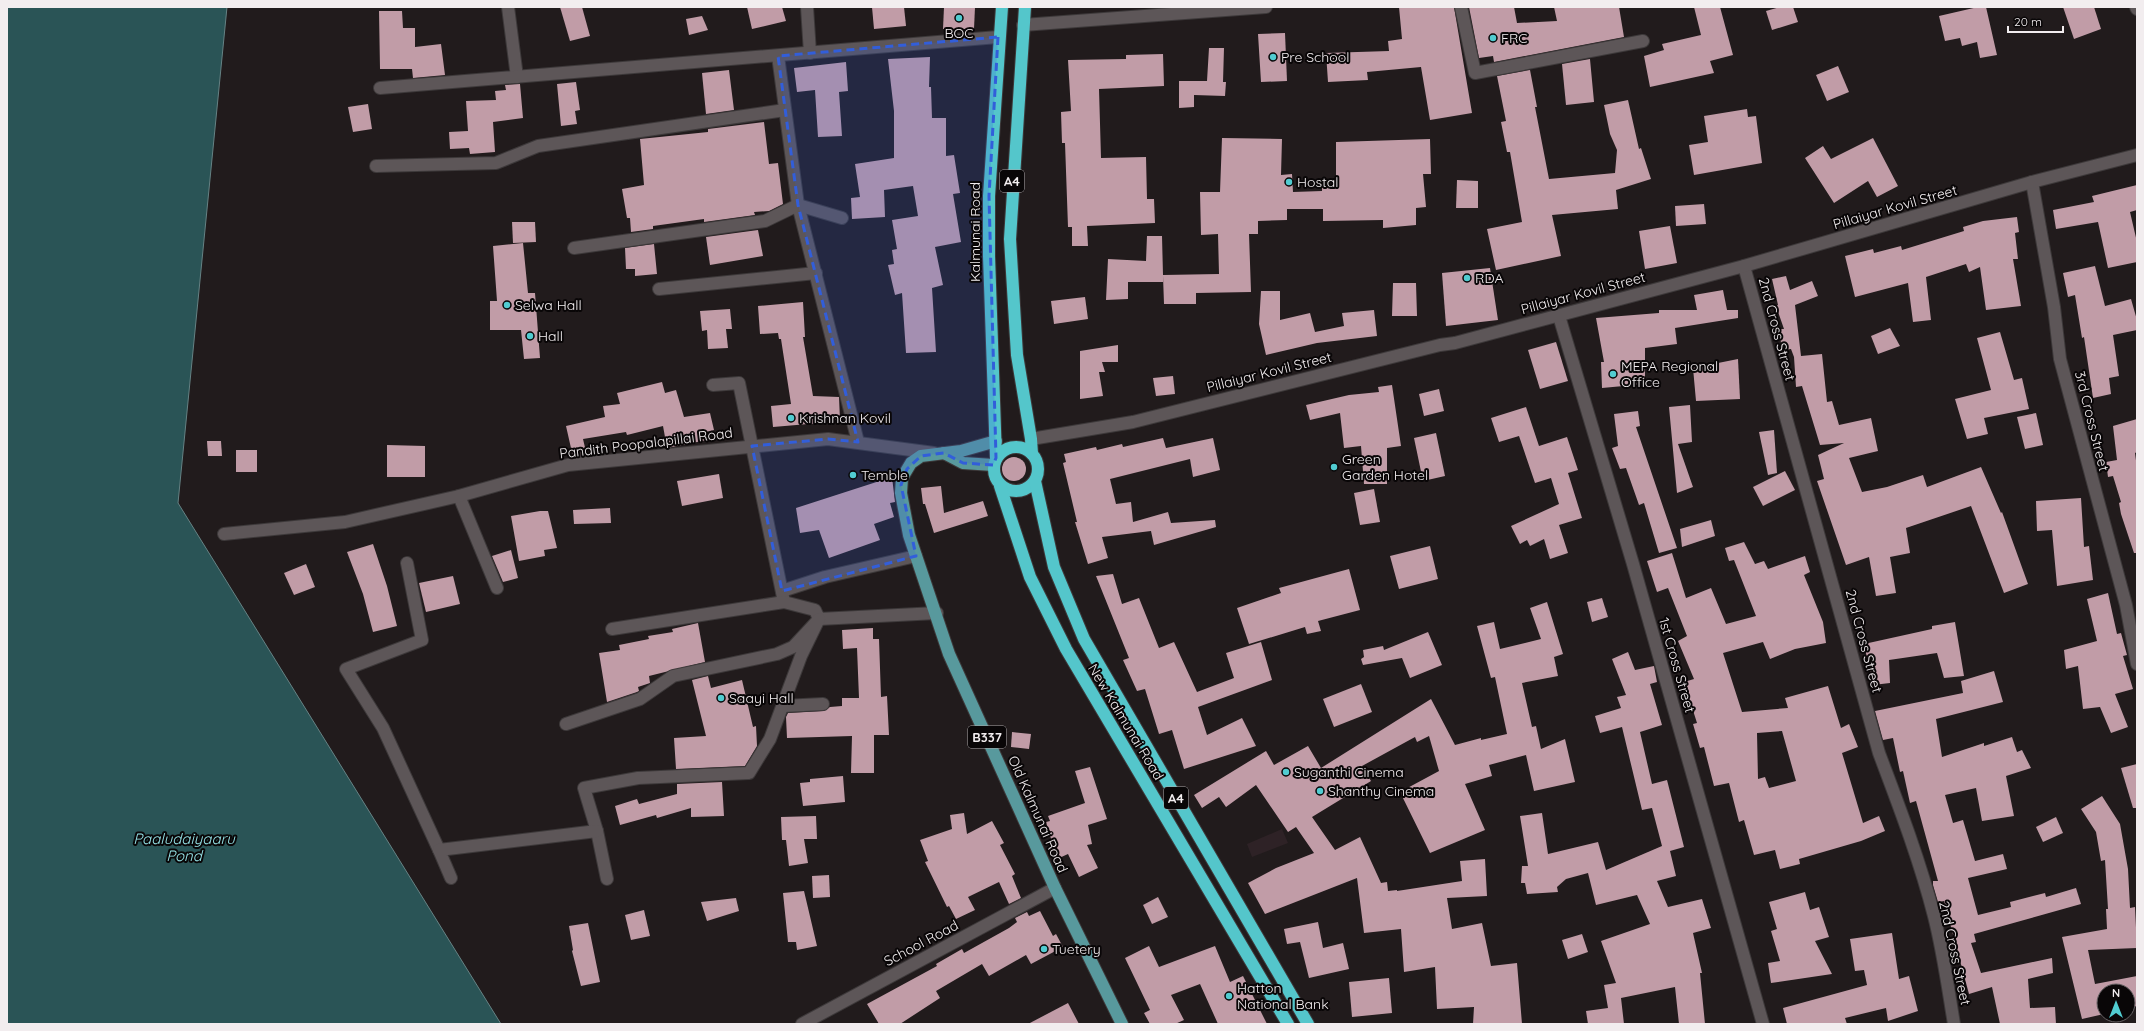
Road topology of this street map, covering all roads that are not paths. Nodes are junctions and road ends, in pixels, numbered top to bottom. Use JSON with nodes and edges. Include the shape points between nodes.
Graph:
{"nodes":[{"id":1,"x":508,"y":7,"type":"edge"},
{"id":2,"x":807,"y":7,"type":"edge"},
{"id":3,"x":1002,"y":7,"type":"edge"},
{"id":4,"x":1025,"y":7,"type":"edge"},
{"id":5,"x":1266,"y":7,"type":"edge"},
{"id":6,"x":1461,"y":7,"type":"edge"},
{"id":7,"x":1023,"y":25,"type":"junction"},
{"id":8,"x":998,"y":37,"type":"junction"},
{"id":9,"x":1643,"y":41,"type":"dead end"},
{"id":10,"x":810,"y":53,"type":"junction"},
{"id":11,"x":778,"y":56,"type":"junction"},
{"id":12,"x":517,"y":77,"type":"junction"},
{"id":13,"x":380,"y":88,"type":"dead end"},
{"id":14,"x":785,"y":110,"type":"junction"},
{"id":15,"x":2137,"y":155,"type":"edge"},
{"id":16,"x":376,"y":166,"type":"dead end"},
{"id":17,"x":2032,"y":182,"type":"junction"},
{"id":18,"x":798,"y":205,"type":"junction"},
{"id":19,"x":842,"y":218,"type":"dead end"},
{"id":20,"x":574,"y":248,"type":"dead end"},
{"id":21,"x":1744,"y":266,"type":"junction"},
{"id":22,"x":816,"y":273,"type":"junction"},
{"id":23,"x":659,"y":289,"type":"dead end"},
{"id":24,"x":1559,"y":316,"type":"junction"},
{"id":25,"x":712,"y":385,"type":"dead end"},
{"id":26,"x":1031,"y":440,"type":"junction"},
{"id":27,"x":996,"y":441,"type":"junction"},
{"id":28,"x":858,"y":442,"type":"junction"},
{"id":29,"x":752,"y":446,"type":"junction"},
{"id":30,"x":939,"y":453,"type":"junction"},
{"id":31,"x":1032,"y":454,"type":"junction"},
{"id":32,"x":995,"y":462,"type":"junction"},
{"id":33,"x":1035,"y":481,"type":"junction"},
{"id":34,"x":1000,"y":486,"type":"junction"},
{"id":35,"x":459,"y":496,"type":"junction"},
{"id":36,"x":224,"y":534,"type":"dead end"},
{"id":37,"x":916,"y":556,"type":"junction"},
{"id":38,"x":407,"y":563,"type":"dead end"},
{"id":39,"x":497,"y":588,"type":"dead end"},
{"id":40,"x":783,"y":596,"type":"junction"},
{"id":41,"x":937,"y":613,"type":"junction"},
{"id":42,"x":819,"y":620,"type":"junction"},
{"id":43,"x":612,"y":630,"type":"dead end"},
{"id":44,"x":2137,"y":664,"type":"edge"},
{"id":45,"x":823,"y":704,"type":"dead end"},
{"id":46,"x":783,"y":706,"type":"junction"},
{"id":47,"x":566,"y":724,"type":"dead end"},
{"id":48,"x":597,"y":831,"type":"junction"},
{"id":49,"x":439,"y":850,"type":"junction"},
{"id":50,"x":451,"y":878,"type":"dead end"},
{"id":51,"x":607,"y":879,"type":"dead end"},
{"id":52,"x":1055,"y":888,"type":"junction"},
{"id":53,"x":802,"y":1024,"type":"edge"},
{"id":54,"x":1122,"y":1024,"type":"edge"},
{"id":55,"x":1288,"y":1024,"type":"edge"},
{"id":56,"x":1308,"y":1024,"type":"edge"},
{"id":57,"x":1763,"y":1024,"type":"edge"},
{"id":58,"x":1954,"y":1024,"type":"edge"}],
"edges":[{"from":1,"to":12,"type":"street"},
{"from":2,"to":10,"type":"street"},
{"from":3,"to":8,"type":"highway","name":"Kalmunai Road","number":"A4"},
{"from":4,"to":7,"type":"highway","number":"A4"},
{"from":5,"to":7,"type":"street"},
{"from":6,"to":9,"type":"street","via":[[1475,73]]},
{"from":7,"to":26,"type":"highway","number":"A4","via":[[1010,239],[1017,355]]},
{"from":8,"to":10,"type":"street"},
{"from":8,"to":27,"type":"highway","name":"Kalmunai Road","number":"A4","via":[[988,256]]},
{"from":10,"to":11,"type":"street"},
{"from":11,"to":12,"type":"street"},
{"from":11,"to":14,"type":"street"},
{"from":12,"to":13,"type":"street"},
{"from":14,"to":16,"type":"street","via":[[538,146],[496,163]]},
{"from":14,"to":18,"type":"street"},
{"from":15,"to":17,"type":"street","name":"Pillaiyar Kovil Street"},
{"from":17,"to":21,"type":"street","name":"Pillaiyar Kovil Street"},
{"from":17,"to":44,"type":"street","name":"3rd Cross Street","via":[[2054,307],[2060,359],[2126,605]]},
{"from":18,"to":19,"type":"street"},
{"from":18,"to":20,"type":"street","via":[[765,221]]},
{"from":18,"to":22,"type":"street"},
{"from":21,"to":24,"type":"street","name":"Pillaiyar Kovil Street","via":[[1588,306]]},
{"from":21,"to":58,"type":"street","name":"2nd Cross Street","via":[[1879,753],[1901,811],[1934,915]]},
{"from":22,"to":23,"type":"street"},
{"from":22,"to":28,"type":"street"},
{"from":24,"to":26,"type":"street","name":"Pillaiyar Kovil Street","via":[[1133,422]]},
{"from":24,"to":57,"type":"street","name":"1st Cross Street","via":[[1633,564]]},
{"from":25,"to":29,"type":"street","via":[[739,383]]},
{"from":26,"to":31,"type":"highway","number":"A4"},
{"from":27,"to":30,"type":"main road","name":"Old Kalmunai Road","number":"B337"},
{"from":27,"to":32,"type":"highway","name":"Kalmunai Road","number":"A4"},
{"from":28,"to":29,"type":"street","name":"Pandith Poopalapillai Road","via":[[828,439]]},
{"from":28,"to":30,"type":"street","name":"Pandith Poopalapillai Road"},
{"from":29,"to":35,"type":"street","name":"Pandith Poopalapillai Road","via":[[568,465]]},
{"from":29,"to":40,"type":"street"},
{"from":30,"to":32,"type":"main road","via":[[962,463]]},
{"from":30,"to":37,"type":"main road","name":"Old Kalmunai Road","number":"B337","via":[[921,456],[911,463],[902,478],[901,493]]},
{"from":31,"to":32,"type":"highway","via":[[1027,450],[1013,447],[1001,453]]},
{"from":31,"to":33,"type":"highway","via":[[1038,467]]},
{"from":32,"to":34,"type":"highway","via":[[993,473]]},
{"from":33,"to":34,"type":"highway","via":[[1019,492],[1012,492]]},
{"from":33,"to":56,"type":"highway","name":"New Kalmunai Road","number":"A4","via":[[1054,567],[1084,640]]},
{"from":34,"to":55,"type":"highway","name":"New Kalmunai Road","number":"A4","via":[[1030,577],[1066,649]]},
{"from":35,"to":36,"type":"street","name":"Pandith Poopalapillai Road","via":[[345,522]]},
{"from":35,"to":39,"type":"street"},
{"from":37,"to":40,"type":"street","via":[[825,577]]},
{"from":37,"to":41,"type":"main road","name":"Old Kalmunai Road","number":"B337"},
{"from":38,"to":49,"type":"street","via":[[422,640],[346,669],[383,728]]},
{"from":40,"to":42,"type":"street","via":[[815,610]]},
{"from":40,"to":43,"type":"street"},
{"from":41,"to":42,"type":"street"},
{"from":41,"to":52,"type":"main road","name":"Old Kalmunai Road","number":"B337","via":[[949,654]]},
{"from":42,"to":46,"type":"street","via":[[801,656]]},
{"from":42,"to":47,"type":"street","via":[[793,647],[777,654],[673,676],[640,699]]},
{"from":45,"to":46,"type":"street"},
{"from":46,"to":48,"type":"street","via":[[770,739],[749,772],[638,778],[584,788]]},
{"from":48,"to":49,"type":"street"},
{"from":48,"to":51,"type":"street"},
{"from":49,"to":50,"type":"street"},
{"from":52,"to":53,"type":"street","name":"School Road"},
{"from":52,"to":54,"type":"main road","name":"Old Kalmunai Road","number":"B337"}]}
